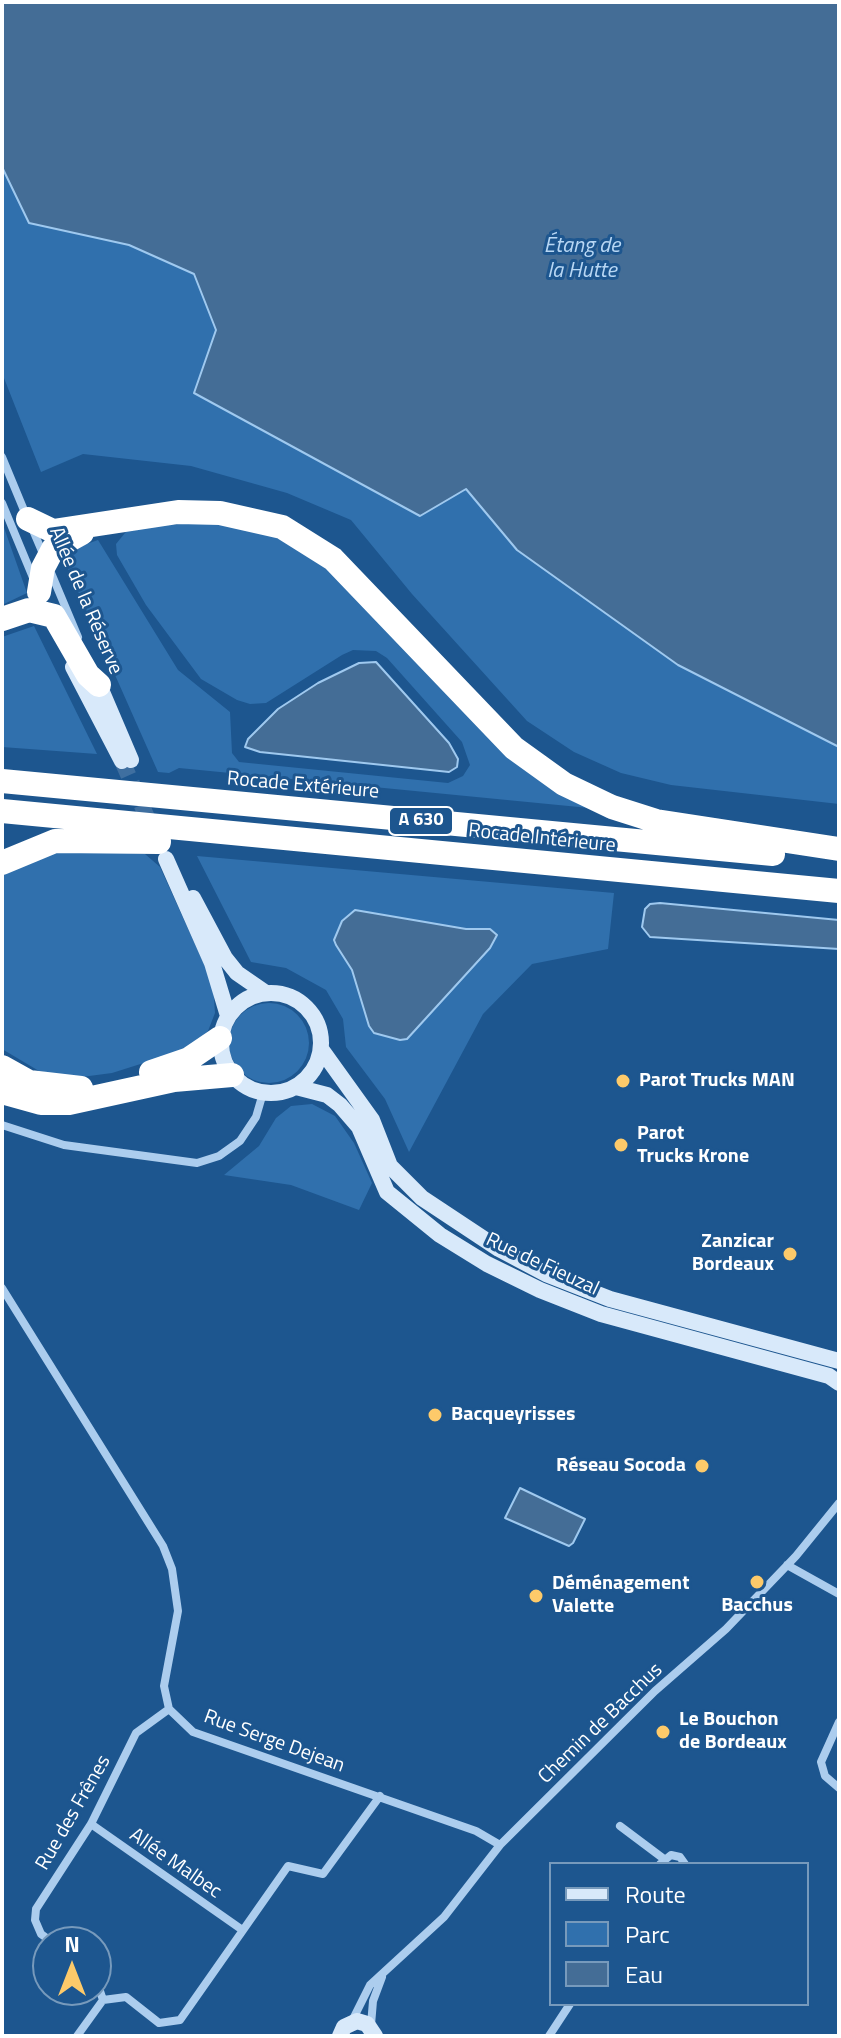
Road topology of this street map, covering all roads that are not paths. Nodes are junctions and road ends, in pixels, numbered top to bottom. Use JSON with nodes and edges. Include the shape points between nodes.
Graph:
{"nodes":[{"id":1,"x":2,"y":457,"type":"edge"},
{"id":2,"x":2,"y":503,"type":"edge"},
{"id":3,"x":28,"y":519,"type":"junction"},
{"id":4,"x":99,"y":525,"type":"junction"},
{"id":5,"x":46,"y":561,"type":"junction"},
{"id":6,"x":43,"y":603,"type":"junction"},
{"id":7,"x":2,"y":619,"type":"edge"},
{"id":8,"x":99,"y":685,"type":"junction"},
{"id":9,"x":2,"y":781,"type":"edge"},
{"id":10,"x":2,"y":811,"type":"edge"},
{"id":11,"x":225,"y":832,"type":"junction"},
{"id":12,"x":839,"y":849,"type":"edge"},
{"id":13,"x":839,"y":861,"type":"edge"},
{"id":14,"x":2,"y":863,"type":"edge"},
{"id":15,"x":839,"y":891,"type":"edge"},
{"id":16,"x":266,"y":993,"type":"junction"},
{"id":17,"x":224,"y":1027,"type":"junction"},
{"id":18,"x":321,"y":1049,"type":"junction"},
{"id":19,"x":2,"y":1067,"type":"edge"},
{"id":20,"x":232,"y":1075,"type":"junction"},
{"id":21,"x":296,"y":1087,"type":"junction"},
{"id":22,"x":2,"y":1092,"type":"edge"},
{"id":23,"x":263,"y":1093,"type":"junction"},
{"id":24,"x":2,"y":1125,"type":"edge"},
{"id":25,"x":2,"y":1288,"type":"edge"},
{"id":26,"x":839,"y":1361,"type":"edge"},
{"id":27,"x":839,"y":1383,"type":"edge"},
{"id":28,"x":839,"y":1503,"type":"edge"},
{"id":29,"x":787,"y":1565,"type":"junction"},
{"id":30,"x":839,"y":1594,"type":"edge"},
{"id":31,"x":169,"y":1709,"type":"junction"},
{"id":32,"x":839,"y":1722,"type":"edge"},
{"id":33,"x":839,"y":1788,"type":"edge"},
{"id":34,"x":380,"y":1796,"type":"junction"},
{"id":35,"x":91,"y":1824,"type":"junction"},
{"id":36,"x":620,"y":1826,"type":"dead end"},
{"id":37,"x":500,"y":1845,"type":"junction"},
{"id":38,"x":662,"y":1861,"type":"edge"},
{"id":39,"x":683,"y":1862,"type":"edge"},
{"id":40,"x":38,"y":1926,"type":"edge"},
{"id":41,"x":241,"y":1929,"type":"junction"},
{"id":42,"x":388,"y":1970,"type":"junction"},
{"id":43,"x":112,"y":1999,"type":"edge"},
{"id":44,"x":99,"y":2006,"type":"edge"},
{"id":45,"x":569,"y":2006,"type":"edge"},
{"id":46,"x":341,"y":2031,"type":"edge"},
{"id":47,"x":377,"y":2033,"type":"edge"},
{"id":48,"x":77,"y":2036,"type":"edge"},
{"id":49,"x":549,"y":2036,"type":"edge"}],
"edges":[{"from":1,"to":3,"type":"street","name":"Allée de la Réserve"},
{"from":2,"to":6,"type":"street","name":"Allée de la Réserve"},
{"from":3,"to":4,"type":"highway","via":[[53,531]]},
{"from":3,"to":5,"type":"street","name":"Allée de la Réserve"},
{"from":4,"to":5,"type":"highway","via":[[59,544]]},
{"from":4,"to":12,"type":"highway","via":[[178,512],[220,513],[282,527],[333,559],[514,748],[564,784],[656,821]]},
{"from":5,"to":6,"type":"highway"},
{"from":5,"to":8,"type":"street","name":"Allée de la Réserve"},
{"from":6,"to":7,"type":"highway"},
{"from":6,"to":8,"type":"highway"},
{"from":6,"to":8,"type":"street","name":"Allée de la Réserve","via":[[127,761]]},
{"from":9,"to":13,"type":"highway","name":"Rocade Extérieure","number":"A 630"},
{"from":10,"to":11,"type":"highway","name":"Rocade Intérieure","number":"A 630"},
{"from":11,"to":14,"type":"highway","via":[[191,845],[55,841]]},
{"from":11,"to":15,"type":"highway","name":"Rocade Intérieure","number":"A 630"},
{"from":16,"to":17,"type":"street","via":[[244,1000]]},
{"from":16,"to":17,"type":"street","via":[[225,958],[170,858],[212,963]]},
{"from":16,"to":18,"type":"street","via":[[290,996],[311,1012]]},
{"from":17,"to":19,"type":"highway","via":[[189,1059],[86,1089],[29,1082]]},
{"from":17,"to":20,"type":"street","via":[[225,1064]]},
{"from":18,"to":21,"type":"street","via":[[313,1071]]},
{"from":18,"to":26,"type":"street","name":"Rue de Fieuzal","via":[[372,1120],[390,1166],[422,1198],[476,1235],[546,1274],[610,1299]]},
{"from":20,"to":22,"type":"highway","via":[[174,1080],[69,1103],[41,1103]]},
{"from":20,"to":23,"type":"street"},
{"from":21,"to":23,"type":"street"},
{"from":21,"to":27,"type":"street","name":"Rue de Fieuzal","via":[[327,1095],[340,1105],[359,1127],[387,1192],[487,1264],[601,1314]]},
{"from":23,"to":24,"type":"street","via":[[256,1117],[240,1141],[197,1163],[64,1145]]},
{"from":25,"to":31,"type":"street","via":[[163,1546],[178,1611],[164,1686]]},
{"from":28,"to":29,"type":"street","name":"Chemin de Bacchus"},
{"from":29,"to":30,"type":"street"},
{"from":29,"to":37,"type":"street","name":"Chemin de Bacchus"},
{"from":31,"to":34,"type":"street","name":"Rue Serge Dejean","via":[[193,1732]]},
{"from":31,"to":35,"type":"street","name":"Rue des Frênes","via":[[136,1733]]},
{"from":32,"to":33,"type":"street","via":[[821,1762],[825,1776]]},
{"from":34,"to":37,"type":"street","name":"Rue Serge Dejean"},
{"from":34,"to":41,"type":"street","via":[[323,1874],[288,1866]]},
{"from":35,"to":40,"type":"street","name":"Rue des Frênes","via":[[36,1909]]},
{"from":35,"to":41,"type":"street","name":"Allée Malbec"},
{"from":36,"to":38,"type":"street"},
{"from":37,"to":42,"type":"street","name":"Chemin de Bacchus","via":[[444,1917]]},
{"from":38,"to":39,"type":"street","via":[[676,1856]]},
{"from":41,"to":43,"type":"street","via":[[180,2020],[159,2023],[126,1997]]},
{"from":42,"to":46,"type":"street","name":"Chemin de Bacchus","via":[[370,1985]]},
{"from":42,"to":47,"type":"street","name":"Chemin de Bacchus","via":[[373,2001]]},
{"from":44,"to":48,"type":"street"},
{"from":45,"to":49,"type":"street"},
{"from":46,"to":47,"type":"street","via":[[362,2022]]}]}
